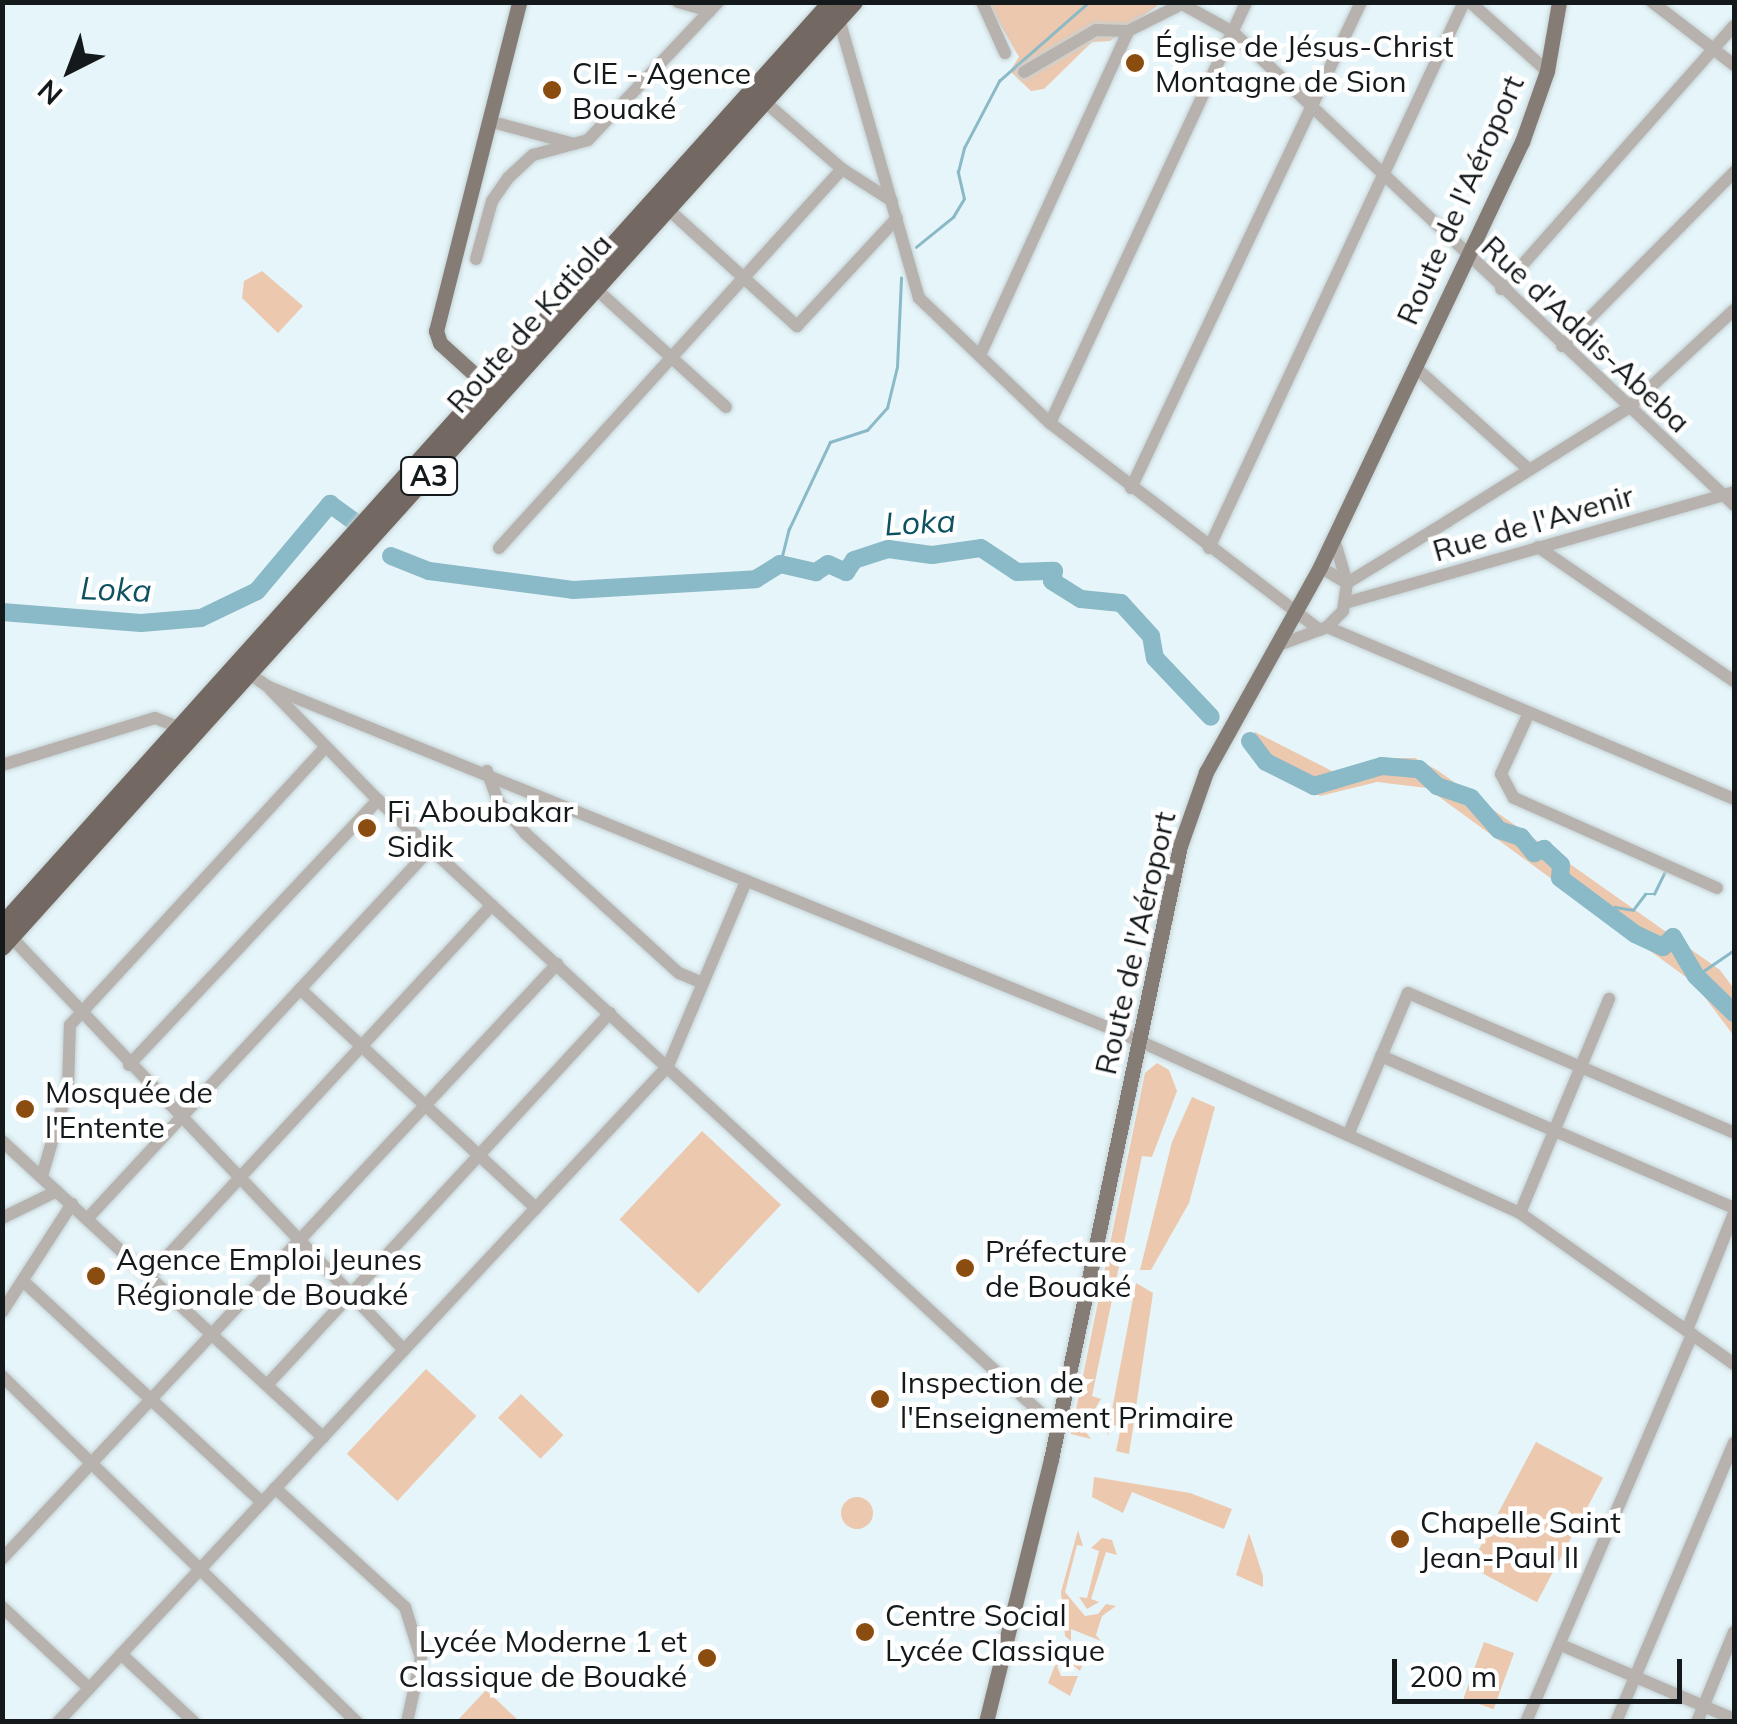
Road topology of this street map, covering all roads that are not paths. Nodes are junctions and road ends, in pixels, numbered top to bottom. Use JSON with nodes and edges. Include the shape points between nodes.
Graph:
{"nodes":[{"id":1,"x":519,"y":2,"type":"edge"},
{"id":2,"x":678,"y":2,"type":"edge"},
{"id":3,"x":854,"y":2,"type":"edge"},
{"id":4,"x":982,"y":2,"type":"edge"},
{"id":5,"x":1246,"y":2,"type":"edge"},
{"id":6,"x":1361,"y":2,"type":"edge"},
{"id":7,"x":1467,"y":2,"type":"edge"},
{"id":8,"x":1559,"y":2,"type":"edge"},
{"id":9,"x":1652,"y":2,"type":"edge"},
{"id":10,"x":714,"y":6,"type":"edge"},
{"id":11,"x":836,"y":10,"type":"edge"},
{"id":12,"x":1734,"y":26,"type":"edge"},
{"id":13,"x":1128,"y":31,"type":"junction"},
{"id":14,"x":1233,"y":32,"type":"junction"},
{"id":15,"x":1714,"y":49,"type":"junction"},
{"id":16,"x":1005,"y":52,"type":"dead end"},
{"id":17,"x":1734,"y":65,"type":"edge"},
{"id":18,"x":1547,"y":71,"type":"junction"},
{"id":19,"x":1024,"y":72,"type":"dead end"},
{"id":20,"x":765,"y":102,"type":"junction"},
{"id":21,"x":1310,"y":112,"type":"junction"},
{"id":22,"x":489,"y":121,"type":"junction"},
{"id":23,"x":576,"y":144,"type":"junction"},
{"id":24,"x":842,"y":169,"type":"junction"},
{"id":25,"x":1734,"y":172,"type":"edge"},
{"id":26,"x":1384,"y":177,"type":"junction"},
{"id":27,"x":892,"y":201,"type":"junction"},
{"id":28,"x":669,"y":210,"type":"junction"},
{"id":29,"x":897,"y":218,"type":"junction"},
{"id":30,"x":1468,"y":258,"type":"junction"},
{"id":31,"x":476,"y":259,"type":"dead end"},
{"id":32,"x":744,"y":278,"type":"junction"},
{"id":33,"x":1501,"y":289,"type":"junction"},
{"id":34,"x":597,"y":290,"type":"junction"},
{"id":35,"x":1734,"y":310,"type":"edge"},
{"id":36,"x":1729,"y":326,"type":"edge"},
{"id":37,"x":1562,"y":346,"type":"junction"},
{"id":38,"x":980,"y":355,"type":"junction"},
{"id":39,"x":671,"y":358,"type":"junction"},
{"id":40,"x":1416,"y":368,"type":"junction"},
{"id":41,"x":495,"y":393,"type":"junction"},
{"id":42,"x":726,"y":406,"type":"dead end"},
{"id":43,"x":1628,"y":408,"type":"junction"},
{"id":44,"x":1050,"y":423,"type":"junction"},
{"id":45,"x":1528,"y":469,"type":"junction"},
{"id":46,"x":1131,"y":488,"type":"junction"},
{"id":47,"x":1731,"y":497,"type":"edge"},
{"id":48,"x":1334,"y":539,"type":"junction"},
{"id":49,"x":1538,"y":547,"type":"junction"},
{"id":50,"x":499,"y":548,"type":"dead end"},
{"id":51,"x":1209,"y":548,"type":"junction"},
{"id":52,"x":1320,"y":566,"type":"junction"},
{"id":53,"x":1346,"y":583,"type":"junction"},
{"id":54,"x":1345,"y":602,"type":"junction"},
{"id":55,"x":1296,"y":614,"type":"junction"},
{"id":56,"x":1324,"y":628,"type":"junction"},
{"id":57,"x":1279,"y":644,"type":"junction"},
{"id":58,"x":244,"y":671,"type":"junction"},
{"id":59,"x":1734,"y":682,"type":"edge"},
{"id":60,"x":269,"y":687,"type":"junction"},
{"id":61,"x":1528,"y":715,"type":"junction"},
{"id":62,"x":183,"y":729,"type":"junction"},
{"id":63,"x":324,"y":749,"type":"junction"},
{"id":64,"x":2,"y":765,"type":"edge"},
{"id":65,"x":487,"y":771,"type":"junction"},
{"id":66,"x":1734,"y":799,"type":"edge"},
{"id":67,"x":378,"y":800,"type":"junction"},
{"id":68,"x":430,"y":848,"type":"junction"},
{"id":69,"x":746,"y":880,"type":"junction"},
{"id":70,"x":1717,"y":888,"type":"dead end"},
{"id":71,"x":492,"y":905,"type":"junction"},
{"id":72,"x":5,"y":931,"type":"edge"},
{"id":73,"x":557,"y":964,"type":"junction"},
{"id":74,"x":702,"y":982,"type":"junction"},
{"id":75,"x":300,"y":989,"type":"junction"},
{"id":76,"x":1610,"y":999,"type":"dead end"},
{"id":77,"x":79,"y":1012,"type":"junction"},
{"id":78,"x":610,"y":1013,"type":"junction"},
{"id":79,"x":1140,"y":1042,"type":"junction"},
{"id":80,"x":362,"y":1046,"type":"junction"},
{"id":81,"x":1381,"y":1056,"type":"junction"},
{"id":82,"x":129,"y":1065,"type":"junction"},
{"id":83,"x":668,"y":1066,"type":"junction"},
{"id":84,"x":1581,"y":1066,"type":"junction"},
{"id":85,"x":426,"y":1105,"type":"junction"},
{"id":86,"x":182,"y":1118,"type":"junction"},
{"id":87,"x":1554,"y":1130,"type":"junction"},
{"id":88,"x":1734,"y":1132,"type":"edge"},
{"id":89,"x":1348,"y":1135,"type":"junction"},
{"id":90,"x":2,"y":1140,"type":"edge"},
{"id":91,"x":480,"y":1155,"type":"junction"},
{"id":92,"x":42,"y":1176,"type":"junction"},
{"id":93,"x":240,"y":1178,"type":"junction"},
{"id":94,"x":57,"y":1191,"type":"junction"},
{"id":95,"x":72,"y":1204,"type":"junction"},
{"id":96,"x":536,"y":1208,"type":"junction"},
{"id":97,"x":1734,"y":1210,"type":"edge"},
{"id":98,"x":1520,"y":1212,"type":"junction"},
{"id":99,"x":2,"y":1218,"type":"edge"},
{"id":100,"x":88,"y":1219,"type":"junction"},
{"id":101,"x":299,"y":1242,"type":"junction"},
{"id":102,"x":149,"y":1276,"type":"junction"},
{"id":103,"x":23,"y":1281,"type":"junction"},
{"id":104,"x":350,"y":1295,"type":"junction"},
{"id":105,"x":2,"y":1312,"type":"edge"},
{"id":106,"x":1689,"y":1332,"type":"junction"},
{"id":107,"x":212,"y":1334,"type":"junction"},
{"id":108,"x":404,"y":1350,"type":"junction"},
{"id":109,"x":1734,"y":1364,"type":"edge"},
{"id":110,"x":2,"y":1376,"type":"edge"},
{"id":111,"x":267,"y":1384,"type":"junction"},
{"id":112,"x":151,"y":1400,"type":"junction"},
{"id":113,"x":1058,"y":1428,"type":"junction"},
{"id":114,"x":323,"y":1437,"type":"junction"},
{"id":115,"x":1734,"y":1443,"type":"edge"},
{"id":116,"x":93,"y":1462,"type":"junction"},
{"id":117,"x":276,"y":1488,"type":"junction"},
{"id":118,"x":262,"y":1502,"type":"junction"},
{"id":119,"x":2,"y":1560,"type":"edge"},
{"id":120,"x":202,"y":1568,"type":"junction"},
{"id":121,"x":2,"y":1607,"type":"edge"},
{"id":122,"x":1734,"y":1632,"type":"edge"},
{"id":123,"x":1561,"y":1644,"type":"junction"},
{"id":124,"x":120,"y":1654,"type":"junction"},
{"id":125,"x":1635,"y":1676,"type":"junction"},
{"id":126,"x":89,"y":1688,"type":"junction"},
{"id":127,"x":1703,"y":1706,"type":"junction"},
{"id":128,"x":1734,"y":1719,"type":"edge"},
{"id":129,"x":58,"y":1722,"type":"edge"},
{"id":130,"x":194,"y":1722,"type":"edge"},
{"id":131,"x":358,"y":1722,"type":"edge"},
{"id":132,"x":407,"y":1722,"type":"edge"},
{"id":133,"x":986,"y":1722,"type":"edge"},
{"id":134,"x":1526,"y":1722,"type":"edge"},
{"id":135,"x":1616,"y":1722,"type":"edge"},
{"id":136,"x":1696,"y":1722,"type":"edge"}],
"edges":[{"from":1,"to":22,"type":"main road"},
{"from":2,"to":10,"type":"street"},
{"from":3,"to":11,"type":"highway","name":"Route de Katiola","number":"A3"},
{"from":4,"to":16,"type":"street"},
{"from":5,"to":14,"type":"street"},
{"from":6,"to":21,"type":"street"},
{"from":7,"to":18,"type":"street"},
{"from":7,"to":26,"type":"street"},
{"from":8,"to":18,"type":"main road","name":"Route de l'Aéroport"},
{"from":9,"to":15,"type":"street"},
{"from":10,"to":23,"type":"street","via":[[593,136]]},
{"from":11,"to":20,"type":"highway","name":"Route de Katiola","number":"A3"},
{"from":11,"to":27,"type":"street"},
{"from":11,"to":41,"type":"highway","name":"Route de Katiola","number":"A3"},
{"from":12,"to":15,"type":"street"},
{"from":13,"to":14,"type":"street","via":[[1175,4]]},
{"from":13,"to":19,"type":"street","via":[[1096,30]]},
{"from":13,"to":38,"type":"street"},
{"from":14,"to":21,"type":"street","name":"Rue d'Addis-Abeba"},
{"from":14,"to":44,"type":"street"},
{"from":15,"to":17,"type":"street"},
{"from":15,"to":33,"type":"street"},
{"from":18,"to":30,"type":"main road","name":"Route de l'Aéroport"},
{"from":20,"to":24,"type":"street"},
{"from":20,"to":28,"type":"highway","name":"Route de Katiola","number":"A3"},
{"from":21,"to":26,"type":"street","name":"Rue d'Addis-Abeba"},
{"from":21,"to":46,"type":"street"},
{"from":22,"to":23,"type":"street"},
{"from":22,"to":41,"type":"main road","via":[[436,331],[440,344]]},
{"from":23,"to":31,"type":"street","via":[[534,155],[508,178],[492,201]]},
{"from":24,"to":27,"type":"street"},
{"from":24,"to":32,"type":"street"},
{"from":25,"to":37,"type":"street"},
{"from":26,"to":30,"type":"street","name":"Rue d'Addis-Abeba"},
{"from":26,"to":51,"type":"street"},
{"from":27,"to":29,"type":"street"},
{"from":28,"to":32,"type":"street"},
{"from":28,"to":34,"type":"highway","name":"Route de Katiola","number":"A3"},
{"from":29,"to":32,"type":"street","via":[[799,326]]},
{"from":29,"to":38,"type":"street","via":[[920,298]]},
{"from":30,"to":33,"type":"street","name":"Rue d'Addis-Abeba"},
{"from":30,"to":40,"type":"main road","name":"Route de l'Aéroport"},
{"from":32,"to":39,"type":"street"},
{"from":33,"to":37,"type":"street","name":"Rue d'Addis-Abeba"},
{"from":34,"to":39,"type":"street"},
{"from":34,"to":41,"type":"highway","name":"Route de Katiola","number":"A3"},
{"from":35,"to":36,"type":"street"},
{"from":36,"to":43,"type":"street"},
{"from":37,"to":43,"type":"street","name":"Rue d'Addis-Abeba"},
{"from":38,"to":44,"type":"street"},
{"from":39,"to":42,"type":"street"},
{"from":39,"to":50,"type":"street"},
{"from":40,"to":45,"type":"street"},
{"from":40,"to":48,"type":"main road","name":"Route de l'Aéroport"},
{"from":41,"to":58,"type":"highway","name":"Route de Katiola","number":"A3"},
{"from":43,"to":45,"type":"street"},
{"from":43,"to":47,"type":"street","name":"Rue d'Addis-Abeba"},
{"from":44,"to":46,"type":"street"},
{"from":45,"to":53,"type":"street"},
{"from":46,"to":51,"type":"street"},
{"from":47,"to":49,"type":"street","name":"Rue de l'Avenir"},
{"from":48,"to":52,"type":"main road","name":"Route de l'Aéroport"},
{"from":48,"to":53,"type":"street"},
{"from":49,"to":54,"type":"street","name":"Rue de l'Avenir"},
{"from":49,"to":59,"type":"street"},
{"from":51,"to":55,"type":"street"},
{"from":52,"to":53,"type":"street"},
{"from":52,"to":55,"type":"main road","name":"Route de l'Aéroport"},
{"from":53,"to":54,"type":"street"},
{"from":54,"to":56,"type":"street"},
{"from":55,"to":56,"type":"street"},
{"from":55,"to":57,"type":"main road","name":"Route de l'Aéroport"},
{"from":56,"to":57,"type":"street"},
{"from":56,"to":61,"type":"street"},
{"from":57,"to":79,"type":"main road","name":"Route de l'Aéroport","via":[[1195,802]]},
{"from":58,"to":60,"type":"street"},
{"from":58,"to":62,"type":"highway","name":"Route de Katiola","number":"A3"},
{"from":58,"to":72,"type":"highway","name":"Route de Katiola","number":"A3"},
{"from":60,"to":63,"type":"street"},
{"from":60,"to":65,"type":"street"},
{"from":61,"to":66,"type":"street"},
{"from":61,"to":70,"type":"street","via":[[1501,774],[1514,798]]},
{"from":62,"to":64,"type":"street","via":[[155,718]]},
{"from":62,"to":72,"type":"highway","name":"Route de Katiola","number":"A3"},
{"from":63,"to":67,"type":"street"},
{"from":63,"to":77,"type":"street"},
{"from":65,"to":69,"type":"street"},
{"from":65,"to":74,"type":"street","via":[[498,801],[526,834],[679,973]]},
{"from":67,"to":68,"type":"street"},
{"from":67,"to":82,"type":"street"},
{"from":68,"to":71,"type":"street"},
{"from":68,"to":75,"type":"street"},
{"from":69,"to":74,"type":"street"},
{"from":69,"to":79,"type":"street"},
{"from":71,"to":73,"type":"street"},
{"from":71,"to":80,"type":"street"},
{"from":72,"to":77,"type":"street"},
{"from":73,"to":78,"type":"street"},
{"from":73,"to":85,"type":"street"},
{"from":74,"to":83,"type":"street"},
{"from":75,"to":80,"type":"street"},
{"from":75,"to":86,"type":"street"},
{"from":76,"to":84,"type":"street"},
{"from":77,"to":82,"type":"street"},
{"from":77,"to":92,"type":"street","via":[[66,1034],[68,1088]]},
{"from":78,"to":83,"type":"street"},
{"from":78,"to":91,"type":"street"},
{"from":79,"to":89,"type":"street"},
{"from":79,"to":113,"type":"main road","name":"Route de l'Aéroport"},
{"from":80,"to":85,"type":"street"},
{"from":80,"to":93,"type":"street"},
{"from":81,"to":84,"type":"street","via":[[1408,994]]},
{"from":81,"to":87,"type":"street"},
{"from":81,"to":89,"type":"street"},
{"from":82,"to":86,"type":"street"},
{"from":83,"to":96,"type":"street"},
{"from":83,"to":113,"type":"street"},
{"from":84,"to":87,"type":"street"},
{"from":84,"to":88,"type":"street"},
{"from":85,"to":91,"type":"street"},
{"from":85,"to":101,"type":"street"},
{"from":86,"to":93,"type":"street"},
{"from":86,"to":100,"type":"street"},
{"from":87,"to":97,"type":"street"},
{"from":87,"to":98,"type":"street"},
{"from":89,"to":98,"type":"street"},
{"from":90,"to":92,"type":"street"},
{"from":91,"to":96,"type":"street"},
{"from":91,"to":104,"type":"street"},
{"from":92,"to":94,"type":"street"},
{"from":93,"to":101,"type":"street"},
{"from":93,"to":102,"type":"street"},
{"from":94,"to":95,"type":"street"},
{"from":94,"to":99,"type":"street"},
{"from":95,"to":100,"type":"street"},
{"from":95,"to":103,"type":"street"},
{"from":96,"to":108,"type":"street"},
{"from":97,"to":106,"type":"street"},
{"from":98,"to":106,"type":"street"},
{"from":100,"to":102,"type":"street"},
{"from":101,"to":104,"type":"street"},
{"from":101,"to":107,"type":"street"},
{"from":102,"to":107,"type":"street"},
{"from":103,"to":105,"type":"street"},
{"from":103,"to":112,"type":"street"},
{"from":104,"to":108,"type":"street"},
{"from":104,"to":111,"type":"street"},
{"from":106,"to":109,"type":"street"},
{"from":106,"to":123,"type":"street"},
{"from":107,"to":111,"type":"street"},
{"from":107,"to":112,"type":"street"},
{"from":108,"to":114,"type":"street"},
{"from":110,"to":116,"type":"street"},
{"from":111,"to":114,"type":"street"},
{"from":112,"to":116,"type":"street"},
{"from":112,"to":118,"type":"street"},
{"from":113,"to":133,"type":"main road","name":"Route de l'Aéroport"},
{"from":114,"to":117,"type":"street"},
{"from":115,"to":125,"type":"street"},
{"from":116,"to":119,"type":"street"},
{"from":116,"to":120,"type":"street"},
{"from":117,"to":118,"type":"street"},
{"from":117,"to":132,"type":"street","via":[[405,1607],[422,1658]]},
{"from":118,"to":120,"type":"street"},
{"from":120,"to":124,"type":"street"},
{"from":120,"to":131,"type":"street"},
{"from":121,"to":126,"type":"street"},
{"from":122,"to":127,"type":"street"},
{"from":123,"to":125,"type":"street"},
{"from":123,"to":134,"type":"street"},
{"from":124,"to":126,"type":"street"},
{"from":124,"to":130,"type":"street"},
{"from":125,"to":127,"type":"street"},
{"from":125,"to":135,"type":"street"},
{"from":126,"to":129,"type":"street"},
{"from":127,"to":128,"type":"street"},
{"from":127,"to":136,"type":"street"}]}
